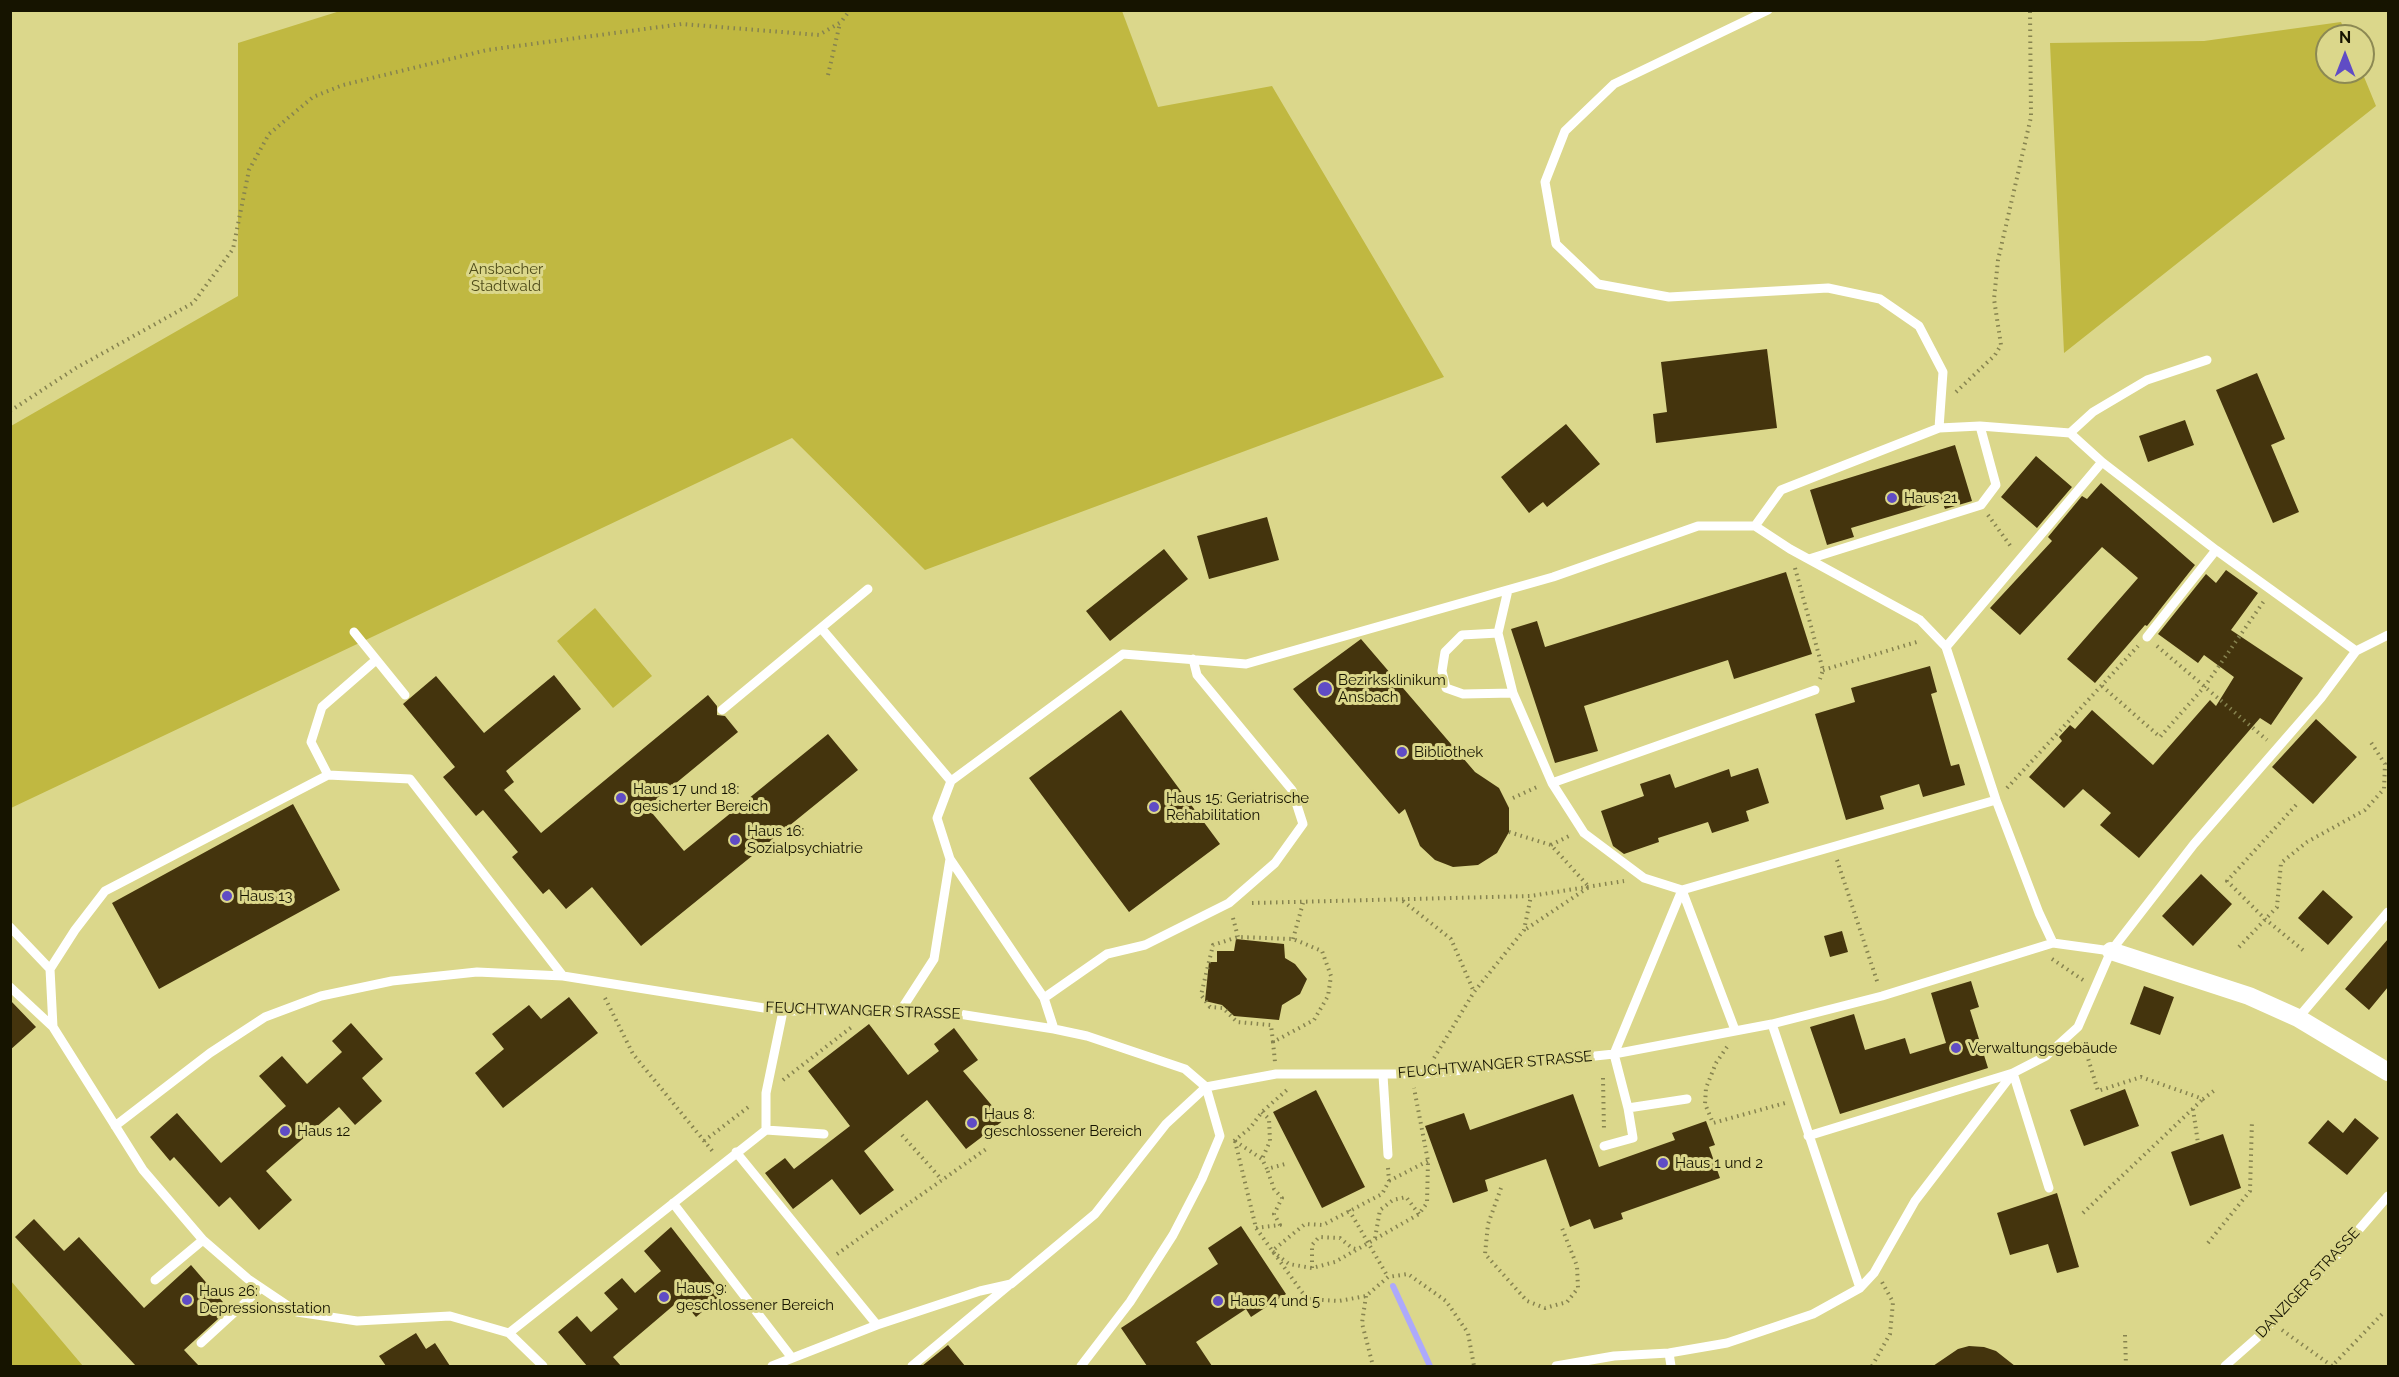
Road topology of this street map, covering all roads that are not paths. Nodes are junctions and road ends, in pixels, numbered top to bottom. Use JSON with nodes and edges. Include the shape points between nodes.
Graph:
{"nodes":[{"id":1,"x":1768,"y":10,"type":"edge"},
{"id":2,"x":2208,"y":360,"type":"dead end"},
{"id":3,"x":1980,"y":426,"type":"junction"},
{"id":4,"x":1939,"y":428,"type":"junction"},
{"id":5,"x":2070,"y":433,"type":"junction"},
{"id":6,"x":2102,"y":462,"type":"junction"},
{"id":7,"x":1755,"y":526,"type":"junction"},
{"id":8,"x":2216,"y":550,"type":"junction"},
{"id":9,"x":1809,"y":559,"type":"junction"},
{"id":10,"x":868,"y":589,"type":"dead end"},
{"id":11,"x":1508,"y":590,"type":"junction"},
{"id":12,"x":821,"y":628,"type":"junction"},
{"id":13,"x":354,"y":632,"type":"dead end"},
{"id":14,"x":1498,"y":633,"type":"junction"},
{"id":15,"x":2388,"y":635,"type":"edge"},
{"id":16,"x":2146,"y":637,"type":"road end"},
{"id":17,"x":1946,"y":647,"type":"junction"},
{"id":18,"x":2356,"y":651,"type":"junction"},
{"id":19,"x":1193,"y":659,"type":"junction"},
{"id":20,"x":376,"y":660,"type":"junction"},
{"id":21,"x":1815,"y":690,"type":"road end"},
{"id":22,"x":1513,"y":693,"type":"junction"},
{"id":23,"x":405,"y":695,"type":"dead end"},
{"id":24,"x":722,"y":710,"type":"dead end"},
{"id":25,"x":328,"y":775,"type":"junction"},
{"id":26,"x":951,"y":781,"type":"junction"},
{"id":27,"x":1547,"y":784,"type":"junction"},
{"id":28,"x":1996,"y":800,"type":"junction"},
{"id":29,"x":950,"y":859,"type":"junction"},
{"id":30,"x":1682,"y":890,"type":"junction"},
{"id":31,"x":2388,"y":912,"type":"edge"},
{"id":32,"x":10,"y":927,"type":"edge"},
{"id":33,"x":2053,"y":943,"type":"junction"},
{"id":34,"x":2111,"y":951,"type":"junction"},
{"id":35,"x":51,"y":969,"type":"junction"},
{"id":36,"x":563,"y":976,"type":"junction"},
{"id":37,"x":10,"y":987,"type":"edge"},
{"id":38,"x":1044,"y":998,"type":"junction"},
{"id":39,"x":901,"y":1010,"type":"junction"},
{"id":40,"x":783,"y":1011,"type":"junction"},
{"id":41,"x":2298,"y":1018,"type":"junction"},
{"id":42,"x":1772,"y":1024,"type":"junction"},
{"id":43,"x":52,"y":1027,"type":"junction"},
{"id":44,"x":1054,"y":1029,"type":"junction"},
{"id":45,"x":1731,"y":1031,"type":"junction"},
{"id":46,"x":1614,"y":1054,"type":"junction"},
{"id":47,"x":2388,"y":1072,"type":"edge"},
{"id":48,"x":2013,"y":1073,"type":"junction"},
{"id":49,"x":1383,"y":1075,"type":"junction"},
{"id":50,"x":1206,"y":1087,"type":"junction"},
{"id":51,"x":1687,"y":1100,"type":"dead end"},
{"id":52,"x":1628,"y":1108,"type":"junction"},
{"id":53,"x":115,"y":1126,"type":"junction"},
{"id":54,"x":766,"y":1130,"type":"junction"},
{"id":55,"x":824,"y":1134,"type":"dead end"},
{"id":56,"x":1808,"y":1136,"type":"junction"},
{"id":57,"x":1604,"y":1146,"type":"road end"},
{"id":58,"x":736,"y":1152,"type":"junction"},
{"id":59,"x":1388,"y":1155,"type":"road end"},
{"id":60,"x":2049,"y":1188,"type":"dead end"},
{"id":61,"x":2388,"y":1196,"type":"edge"},
{"id":62,"x":673,"y":1203,"type":"junction"},
{"id":63,"x":203,"y":1240,"type":"junction"},
{"id":64,"x":155,"y":1280,"type":"dead end"},
{"id":65,"x":1011,"y":1284,"type":"junction"},
{"id":66,"x":261,"y":1288,"type":"junction"},
{"id":67,"x":1860,"y":1288,"type":"junction"},
{"id":68,"x":877,"y":1325,"type":"junction"},
{"id":69,"x":509,"y":1333,"type":"junction"},
{"id":70,"x":201,"y":1343,"type":"dead end"},
{"id":71,"x":1669,"y":1353,"type":"junction"},
{"id":72,"x":792,"y":1359,"type":"junction"},
{"id":73,"x":543,"y":1366,"type":"edge"},
{"id":74,"x":772,"y":1366,"type":"edge"},
{"id":75,"x":912,"y":1366,"type":"edge"},
{"id":76,"x":1081,"y":1366,"type":"edge"},
{"id":77,"x":1556,"y":1366,"type":"edge"},
{"id":78,"x":1671,"y":1366,"type":"edge"},
{"id":79,"x":2225,"y":1366,"type":"edge"}],
"edges":[{"from":1,"to":4,"type":"lane","via":[[1614,84],[1565,131],[1545,182],[1556,244],[1598,284],[1669,297],[1828,288],[1880,299],[1919,326],[1943,372]]},
{"from":2,"to":5,"type":"lane","via":[[2147,380],[2093,411]]},
{"from":3,"to":4,"type":"lane"},
{"from":3,"to":5,"type":"lane"},
{"from":3,"to":9,"type":"lane","via":[[1996,485],[1981,505]]},
{"from":4,"to":7,"type":"lane","via":[[1781,490]]},
{"from":5,"to":6,"type":"lane"},
{"from":6,"to":8,"type":"lane"},
{"from":6,"to":17,"type":"lane"},
{"from":7,"to":9,"type":"lane"},
{"from":7,"to":11,"type":"lane","via":[[1698,526]]},
{"from":8,"to":16,"type":"lane"},
{"from":8,"to":18,"type":"lane"},
{"from":9,"to":17,"type":"lane","via":[[1920,620]]},
{"from":10,"to":12,"type":"lane"},
{"from":11,"to":14,"type":"lane"},
{"from":11,"to":19,"type":"lane","via":[[1246,664]]},
{"from":12,"to":24,"type":"lane"},
{"from":12,"to":26,"type":"lane"},
{"from":13,"to":20,"type":"lane"},
{"from":14,"to":22,"type":"lane"},
{"from":14,"to":22,"type":"lane","via":[[1462,635],[1445,652],[1442,671],[1446,688],[1463,694]]},
{"from":15,"to":18,"type":"lane"},
{"from":17,"to":28,"type":"lane"},
{"from":18,"to":34,"type":"lane","via":[[2194,844]]},
{"from":19,"to":26,"type":"lane","via":[[1123,654]]},
{"from":19,"to":38,"type":"lane","via":[[1197,675],[1292,790],[1302,824],[1275,863],[1229,903],[1145,945],[1107,954]]},
{"from":20,"to":23,"type":"lane"},
{"from":20,"to":25,"type":"lane","via":[[322,707],[311,742]]},
{"from":21,"to":27,"type":"lane"},
{"from":22,"to":27,"type":"lane"},
{"from":25,"to":35,"type":"lane","via":[[105,891]]},
{"from":25,"to":36,"type":"lane","via":[[410,779]]},
{"from":26,"to":29,"type":"lane","via":[[937,818]]},
{"from":27,"to":30,"type":"lane","via":[[1584,833],[1644,878]]},
{"from":28,"to":30,"type":"lane"},
{"from":28,"to":33,"type":"lane"},
{"from":29,"to":38,"type":"lane"},
{"from":29,"to":39,"type":"lane","via":[[934,959]]},
{"from":30,"to":45,"type":"lane"},
{"from":30,"to":46,"type":"lane"},
{"from":31,"to":41,"type":"lane"},
{"from":32,"to":35,"type":"lane"},
{"from":33,"to":34,"type":"lane","name":"FEUCHTWANGER STRASSE"},
{"from":33,"to":42,"type":"lane","name":"FEUCHTWANGER STRASSE","via":[[1882,996]]},
{"from":34,"to":41,"type":"street","name":"FEUCHTWANGER STRASSE","via":[[2249,996]]},
{"from":34,"to":48,"type":"lane","via":[[2078,1027],[2046,1056]]},
{"from":35,"to":43,"type":"lane"},
{"from":36,"to":40,"type":"lane","name":"FEUCHTWANGER STRASSE"},
{"from":36,"to":53,"type":"lane","name":"FEUCHTWANGER STRASSE","via":[[477,972],[392,981],[321,996],[265,1017],[210,1053]]},
{"from":37,"to":43,"type":"lane"},
{"from":38,"to":44,"type":"lane"},
{"from":39,"to":40,"type":"lane","name":"FEUCHTWANGER STRASSE"},
{"from":39,"to":44,"type":"lane","name":"FEUCHTWANGER STRASSE","via":[[959,1014]]},
{"from":40,"to":54,"type":"lane","via":[[766,1093]]},
{"from":41,"to":47,"type":"street","name":"FEUCHTWANGER STRASSE"},
{"from":42,"to":45,"type":"lane","name":"FEUCHTWANGER STRASSE"},
{"from":42,"to":56,"type":"lane"},
{"from":43,"to":53,"type":"lane"},
{"from":44,"to":50,"type":"lane","name":"FEUCHTWANGER STRASSE","via":[[1185,1069]]},
{"from":45,"to":46,"type":"lane","name":"FEUCHTWANGER STRASSE"},
{"from":46,"to":49,"type":"lane","name":"FEUCHTWANGER STRASSE"},
{"from":46,"to":52,"type":"lane"},
{"from":48,"to":56,"type":"lane"},
{"from":48,"to":60,"type":"lane"},
{"from":48,"to":67,"type":"lane","via":[[1915,1201],[1874,1273]]},
{"from":49,"to":50,"type":"lane","name":"FEUCHTWANGER STRASSE","via":[[1298,1072]]},
{"from":49,"to":59,"type":"lane"},
{"from":50,"to":65,"type":"lane","via":[[1166,1124],[1095,1214]]},
{"from":50,"to":76,"type":"lane","via":[[1220,1136],[1173,1235],[1130,1302]]},
{"from":51,"to":52,"type":"lane"},
{"from":52,"to":57,"type":"lane","via":[[1633,1138]]},
{"from":53,"to":63,"type":"lane","via":[[143,1170]]},
{"from":54,"to":55,"type":"lane"},
{"from":54,"to":58,"type":"lane"},
{"from":56,"to":67,"type":"lane"},
{"from":58,"to":62,"type":"lane"},
{"from":58,"to":68,"type":"lane"},
{"from":61,"to":79,"type":"lane","name":"DANZIGER STRASSE","via":[[2337,1255]]},
{"from":62,"to":69,"type":"lane"},
{"from":62,"to":72,"type":"lane"},
{"from":63,"to":64,"type":"lane"},
{"from":63,"to":66,"type":"lane"},
{"from":65,"to":68,"type":"lane"},
{"from":65,"to":75,"type":"lane"},
{"from":66,"to":69,"type":"lane","via":[[297,1312],[357,1321],[450,1316]]},
{"from":66,"to":70,"type":"lane"},
{"from":67,"to":71,"type":"lane","via":[[1813,1314],[1726,1343]]},
{"from":68,"to":72,"type":"lane"},
{"from":69,"to":73,"type":"lane"},
{"from":71,"to":77,"type":"lane","via":[[1614,1356]]},
{"from":71,"to":78,"type":"lane"},
{"from":72,"to":74,"type":"lane"}]}
